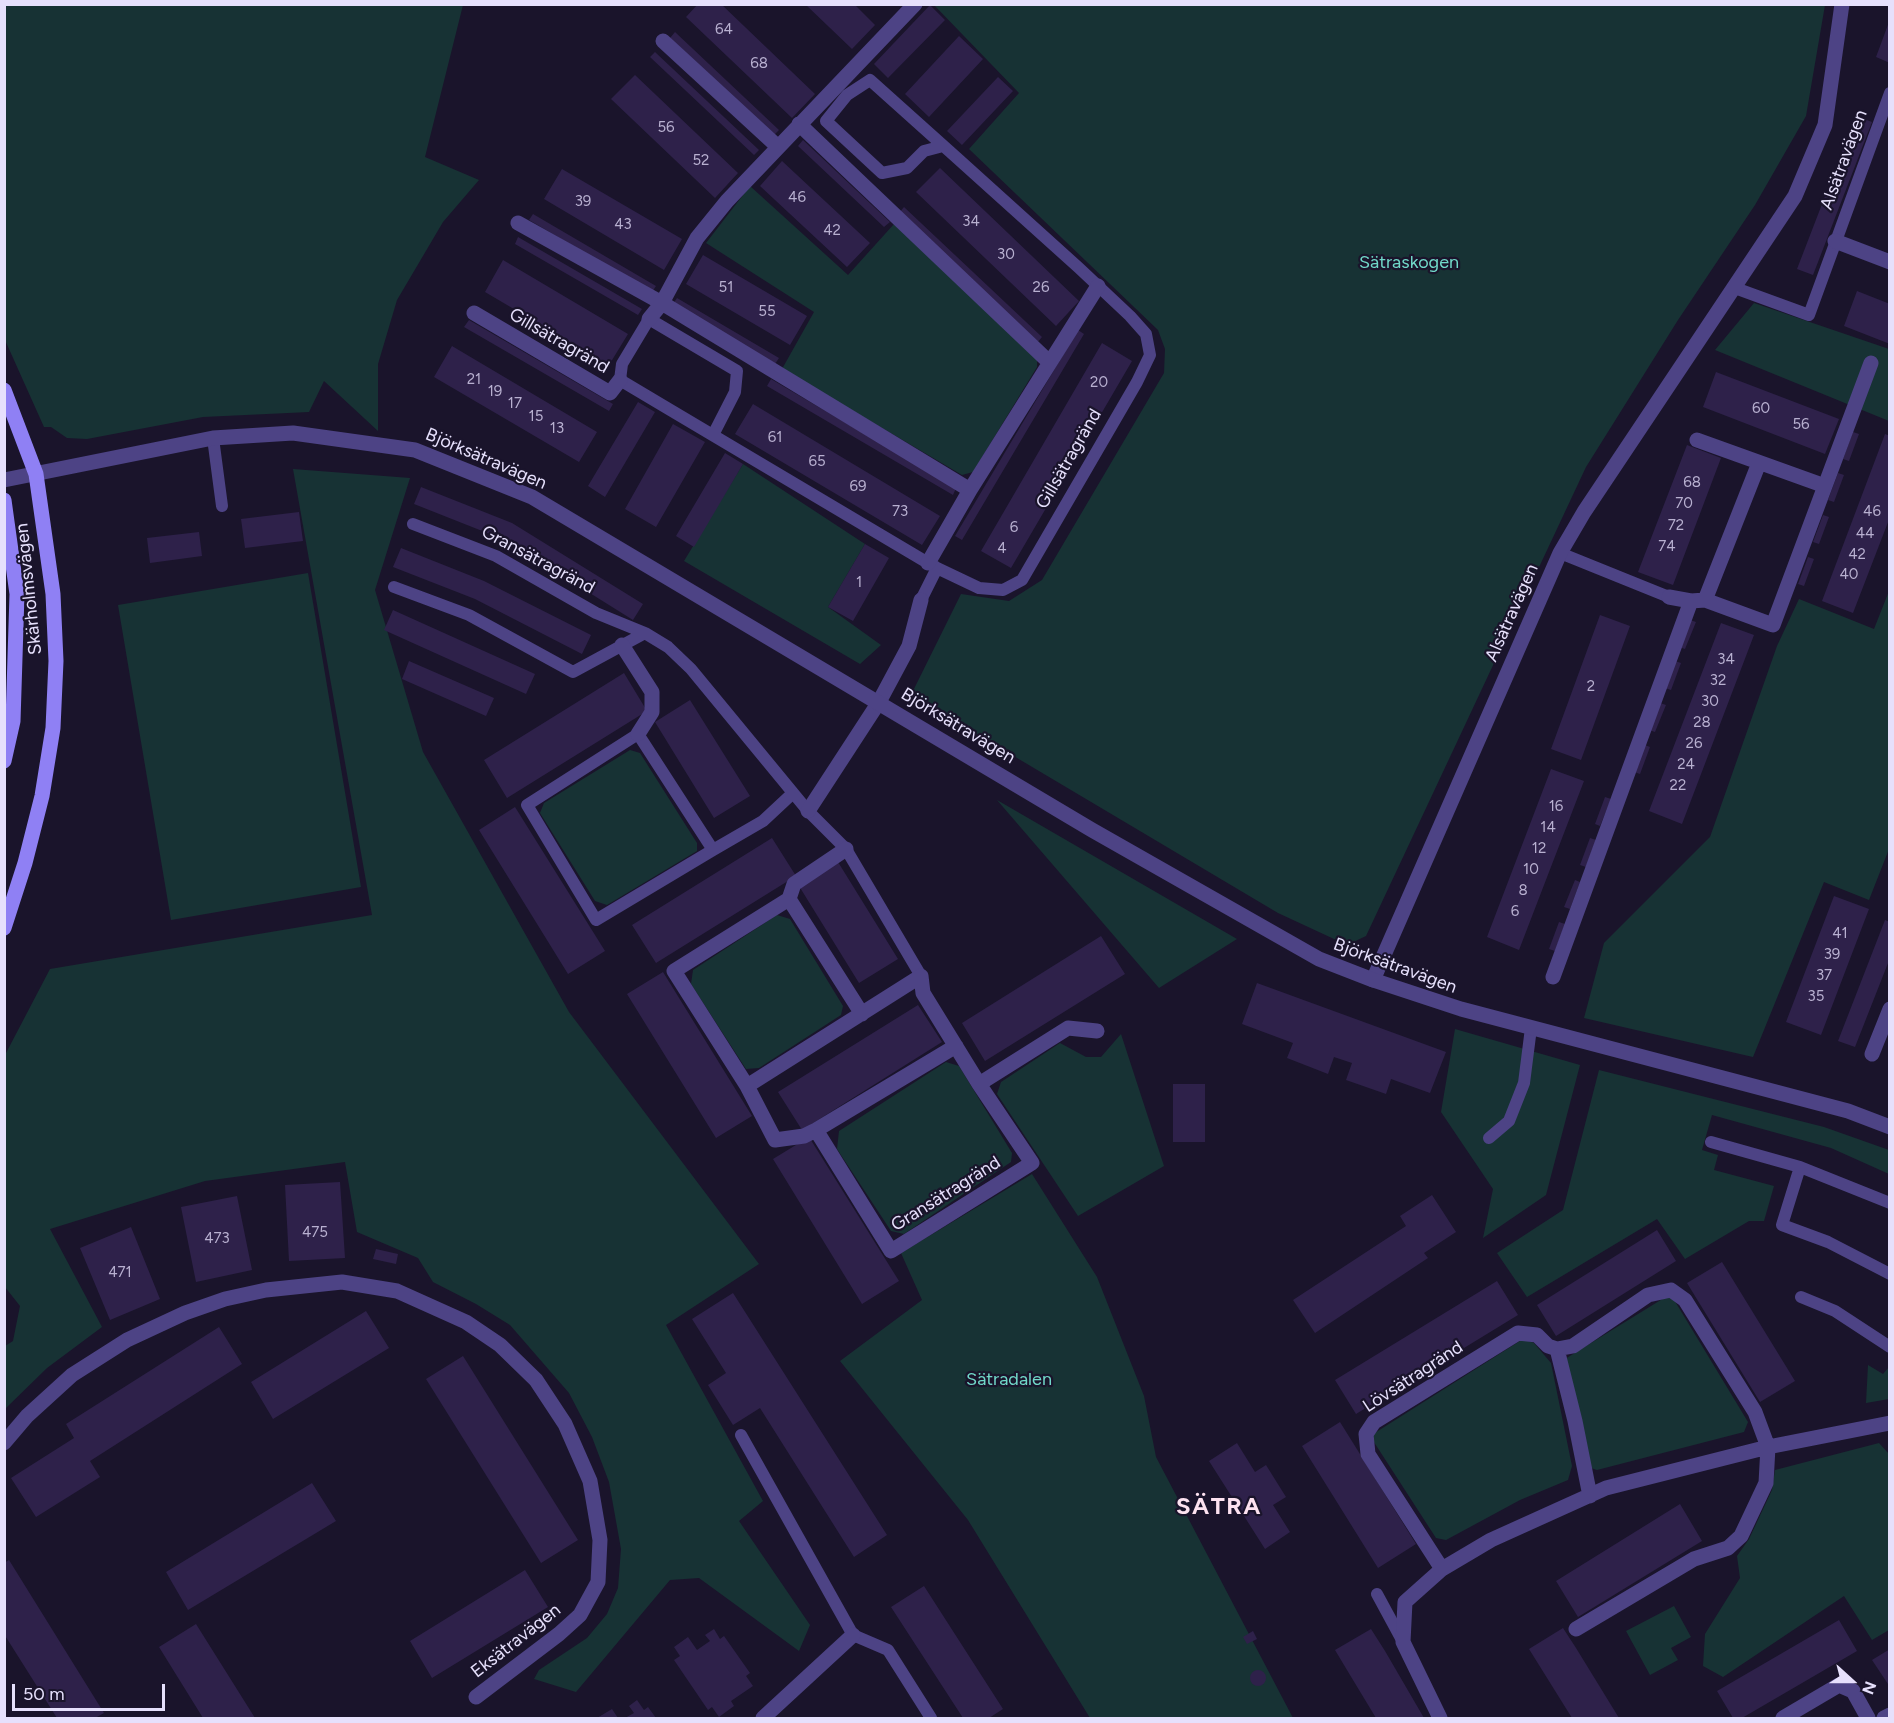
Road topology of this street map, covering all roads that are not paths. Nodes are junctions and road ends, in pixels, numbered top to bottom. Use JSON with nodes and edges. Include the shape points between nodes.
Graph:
{"nodes":[{"id":1,"x":915,"y":4,"type":"edge"},
{"id":2,"x":1842,"y":4,"type":"edge"},
{"id":3,"x":663,"y":41,"type":"dead end"},
{"id":4,"x":1890,"y":93,"type":"edge"},
{"id":5,"x":799,"y":124,"type":"junction"},
{"id":6,"x":777,"y":146,"type":"junction"},
{"id":7,"x":944,"y":146,"type":"junction"},
{"id":8,"x":518,"y":223,"type":"dead end"},
{"id":9,"x":1835,"y":241,"type":"junction"},
{"id":10,"x":1890,"y":262,"type":"edge"},
{"id":11,"x":1098,"y":286,"type":"junction"},
{"id":12,"x":1735,"y":288,"type":"junction"},
{"id":13,"x":662,"y":303,"type":"junction"},
{"id":14,"x":474,"y":313,"type":"dead end"},
{"id":15,"x":649,"y":319,"type":"junction"},
{"id":16,"x":1049,"y":362,"type":"junction"},
{"id":17,"x":1871,"y":363,"type":"dead end"},
{"id":18,"x":620,"y":380,"type":"junction"},
{"id":19,"x":4,"y":390,"type":"edge"},
{"id":20,"x":713,"y":435,"type":"junction"},
{"id":21,"x":213,"y":438,"type":"junction"},
{"id":22,"x":1697,"y":440,"type":"dead end"},
{"id":23,"x":1759,"y":463,"type":"junction"},
{"id":24,"x":36,"y":474,"type":"junction"},
{"id":25,"x":4,"y":480,"type":"edge"},
{"id":26,"x":1825,"y":486,"type":"junction"},
{"id":27,"x":970,"y":490,"type":"junction"},
{"id":28,"x":4,"y":500,"type":"edge"},
{"id":29,"x":222,"y":506,"type":"dead end"},
{"id":30,"x":412,"y":524,"type":"dead end"},
{"id":31,"x":1560,"y":553,"type":"junction"},
{"id":32,"x":933,"y":566,"type":"junction"},
{"id":33,"x":394,"y":587,"type":"dead end"},
{"id":34,"x":1670,"y":597,"type":"joint"},
{"id":35,"x":921,"y":600,"type":"joint"},
{"id":36,"x":1698,"y":601,"type":"junction"},
{"id":37,"x":645,"y":633,"type":"junction"},
{"id":38,"x":622,"y":645,"type":"junction"},
{"id":39,"x":879,"y":702,"type":"junction"},
{"id":40,"x":638,"y":734,"type":"junction"},
{"id":41,"x":4,"y":761,"type":"edge"},
{"id":42,"x":793,"y":793,"type":"junction"},
{"id":43,"x":808,"y":811,"type":"junction"},
{"id":44,"x":846,"y":849,"type":"junction"},
{"id":45,"x":713,"y":850,"type":"junction"},
{"id":46,"x":789,"y":898,"type":"junction"},
{"id":47,"x":4,"y":928,"type":"edge"},
{"id":48,"x":921,"y":976,"type":"junction"},
{"id":49,"x":1553,"y":977,"type":"dead end"},
{"id":50,"x":1372,"y":980,"type":"junction"},
{"id":51,"x":1890,"y":1010,"type":"edge"},
{"id":52,"x":862,"y":1014,"type":"junction"},
{"id":53,"x":1531,"y":1028,"type":"junction"},
{"id":54,"x":1097,"y":1031,"type":"dead end"},
{"id":55,"x":956,"y":1046,"type":"junction"},
{"id":56,"x":1872,"y":1054,"type":"dead end"},
{"id":57,"x":979,"y":1084,"type":"junction"},
{"id":58,"x":747,"y":1086,"type":"junction"},
{"id":59,"x":1890,"y":1127,"type":"edge"},
{"id":60,"x":816,"y":1130,"type":"junction"},
{"id":61,"x":1489,"y":1137,"type":"dead end"},
{"id":62,"x":1712,"y":1142,"type":"dead end"},
{"id":63,"x":1800,"y":1167,"type":"junction"},
{"id":64,"x":1890,"y":1203,"type":"edge"},
{"id":65,"x":1890,"y":1274,"type":"edge"},
{"id":66,"x":1801,"y":1297,"type":"dead end"},
{"id":67,"x":1890,"y":1347,"type":"edge"},
{"id":68,"x":1557,"y":1349,"type":"junction"},
{"id":69,"x":1890,"y":1423,"type":"edge"},
{"id":70,"x":741,"y":1435,"type":"dead end"},
{"id":71,"x":4,"y":1443,"type":"edge"},
{"id":72,"x":1768,"y":1447,"type":"junction"},
{"id":73,"x":1590,"y":1496,"type":"junction"},
{"id":74,"x":1442,"y":1569,"type":"junction"},
{"id":75,"x":1377,"y":1594,"type":"dead end"},
{"id":76,"x":1576,"y":1629,"type":"dead end"},
{"id":77,"x":853,"y":1635,"type":"junction"},
{"id":78,"x":1403,"y":1642,"type":"junction"},
{"id":79,"x":476,"y":1696,"type":"dead end"},
{"id":80,"x":1890,"y":1715,"type":"edge"},
{"id":81,"x":763,"y":1719,"type":"edge"},
{"id":82,"x":931,"y":1719,"type":"edge"},
{"id":83,"x":1440,"y":1719,"type":"edge"},
{"id":84,"x":1783,"y":1719,"type":"edge"},
{"id":85,"x":1868,"y":1719,"type":"edge"},
{"id":86,"x":1884,"y":1719,"type":"edge"}],
"edges":[{"from":1,"to":5,"type":"street","name":"Gillsätragränd"},
{"from":2,"to":12,"type":"street","name":"Alsätravägen","via":[[1825,125],[1795,196]]},
{"from":3,"to":6,"type":"street"},
{"from":4,"to":9,"type":"lane","name":"Alsätravägen"},
{"from":5,"to":6,"type":"street","name":"Gillsätragränd"},
{"from":5,"to":16,"type":"street"},
{"from":6,"to":13,"type":"street","name":"Gillsätragränd","via":[[697,238]]},
{"from":7,"to":7,"type":"lane","name":"Gillsätragränd","via":[[924,151],[907,168],[882,173],[826,121],[847,95],[870,80]]},
{"from":7,"to":11,"type":"lane","name":"Gillsätragränd"},
{"from":8,"to":13,"type":"street"},
{"from":9,"to":10,"type":"street"},
{"from":9,"to":12,"type":"lane","name":"Alsätravägen","via":[[1809,315]]},
{"from":11,"to":16,"type":"street"},
{"from":11,"to":32,"type":"lane","name":"Gillsätragränd","via":[[1146,334],[1150,355],[1022,580],[1003,590],[979,588]]},
{"from":12,"to":31,"type":"street","name":"Alsätravägen"},
{"from":13,"to":15,"type":"street","name":"Gillsätragränd"},
{"from":13,"to":27,"type":"street"},
{"from":14,"to":18,"type":"street","name":"Gillsätragränd","via":[[610,393]]},
{"from":15,"to":18,"type":"lane","name":"Gillsätragränd","via":[[622,364]]},
{"from":15,"to":20,"type":"lane","via":[[737,371],[735,392]]},
{"from":16,"to":27,"type":"street"},
{"from":17,"to":26,"type":"street"},
{"from":18,"to":20,"type":"lane","name":"Gillsätragränd"},
{"from":19,"to":24,"type":"main road","name":"Skärholmsvägen"},
{"from":20,"to":32,"type":"lane","name":"Gillsätragränd"},
{"from":21,"to":24,"type":"street","name":"Björksätravägen"},
{"from":21,"to":29,"type":"lane"},
{"from":21,"to":39,"type":"street","name":"Björksätravägen","via":[[293,433],[415,450],[532,497]]},
{"from":22,"to":23,"type":"street"},
{"from":23,"to":26,"type":"street"},
{"from":23,"to":36,"type":"street"},
{"from":24,"to":25,"type":"street","name":"Björksätravägen"},
{"from":24,"to":47,"type":"main road","name":"Skärholmsvägen","via":[[53,594],[53,729],[26,863]]},
{"from":26,"to":36,"type":"street","via":[[1773,626]]},
{"from":27,"to":32,"type":"street"},
{"from":28,"to":41,"type":"main road","name":"Skärholmsvägen","via":[[17,594],[13,721]]},
{"from":30,"to":37,"type":"lane","name":"Gransätragränd","via":[[496,556],[596,613]]},
{"from":31,"to":34,"type":"lane"},
{"from":31,"to":50,"type":"street","name":"Alsätravägen"},
{"from":32,"to":35,"type":"lane"},
{"from":33,"to":38,"type":"lane","via":[[469,615],[573,672]]},
{"from":34,"to":36,"type":"street"},
{"from":35,"to":39,"type":"street","via":[[909,646]]},
{"from":36,"to":49,"type":"street"},
{"from":37,"to":38,"type":"lane"},
{"from":37,"to":42,"type":"lane","name":"Gransätragränd","via":[[692,669]]},
{"from":38,"to":40,"type":"street","via":[[652,692],[652,712]]},
{"from":39,"to":43,"type":"street"},
{"from":39,"to":50,"type":"street","name":"Björksätravägen","via":[[1092,830],[1319,959]]},
{"from":40,"to":45,"type":"lane"},
{"from":40,"to":45,"type":"lane","via":[[527,806],[596,920]]},
{"from":42,"to":43,"type":"lane","name":"Gransätragränd"},
{"from":42,"to":45,"type":"lane","via":[[763,821]]},
{"from":43,"to":44,"type":"lane","name":"Gransätragränd"},
{"from":44,"to":46,"type":"street","via":[[794,884]]},
{"from":44,"to":48,"type":"lane","name":"Gransätragränd"},
{"from":46,"to":52,"type":"street"},
{"from":46,"to":58,"type":"street","via":[[675,971]]},
{"from":48,"to":52,"type":"street"},
{"from":48,"to":55,"type":"street","name":"Gransätragränd","via":[[923,993]]},
{"from":50,"to":53,"type":"street","name":"Björksätravägen"},
{"from":51,"to":56,"type":"street"},
{"from":52,"to":58,"type":"street"},
{"from":53,"to":59,"type":"street","name":"Björksätravägen","via":[[1848,1111]]},
{"from":53,"to":61,"type":"lane","via":[[1524,1083],[1509,1121]]},
{"from":54,"to":57,"type":"street","via":[[1068,1028]]},
{"from":55,"to":57,"type":"street","name":"Gransätragränd"},
{"from":55,"to":60,"type":"street"},
{"from":57,"to":60,"type":"street","name":"Gransätragränd","via":[[1032,1163],[891,1251]]},
{"from":58,"to":60,"type":"street","via":[[775,1140]]},
{"from":62,"to":63,"type":"lane"},
{"from":63,"to":64,"type":"lane"},
{"from":63,"to":65,"type":"lane","via":[[1782,1225],[1838,1246]]},
{"from":66,"to":67,"type":"lane","via":[[1835,1311]]},
{"from":68,"to":72,"type":"street","via":[[1573,1346],[1648,1294],[1671,1290],[1685,1300],[1755,1412]]},
{"from":68,"to":73,"type":"street"},
{"from":68,"to":74,"type":"street","name":"Lövsätragränd","via":[[1537,1335],[1518,1333],[1374,1422],[1366,1434],[1368,1454]]},
{"from":69,"to":72,"type":"street"},
{"from":70,"to":77,"type":"lane"},
{"from":71,"to":79,"type":"street","name":"Eksätravägen","via":[[72,1375],[127,1340],[185,1312],[225,1299],[277,1288],[342,1282],[397,1291],[466,1322],[500,1345],[536,1380],[565,1424],[590,1481],[600,1540],[598,1582],[580,1616]]},
{"from":72,"to":73,"type":"street","via":[[1606,1488]]},
{"from":72,"to":76,"type":"street","via":[[1766,1483],[1741,1536],[1728,1548],[1694,1559]]},
{"from":73,"to":74,"type":"street","via":[[1491,1540]]},
{"from":74,"to":78,"type":"street","via":[[1405,1602]]},
{"from":75,"to":78,"type":"lane"},
{"from":77,"to":81,"type":"street"},
{"from":77,"to":82,"type":"lane","via":[[888,1650]]},
{"from":78,"to":83,"type":"street"},
{"from":80,"to":86,"type":"street"},
{"from":84,"to":85,"type":"street","via":[[1839,1685],[1853,1691]]}]}
